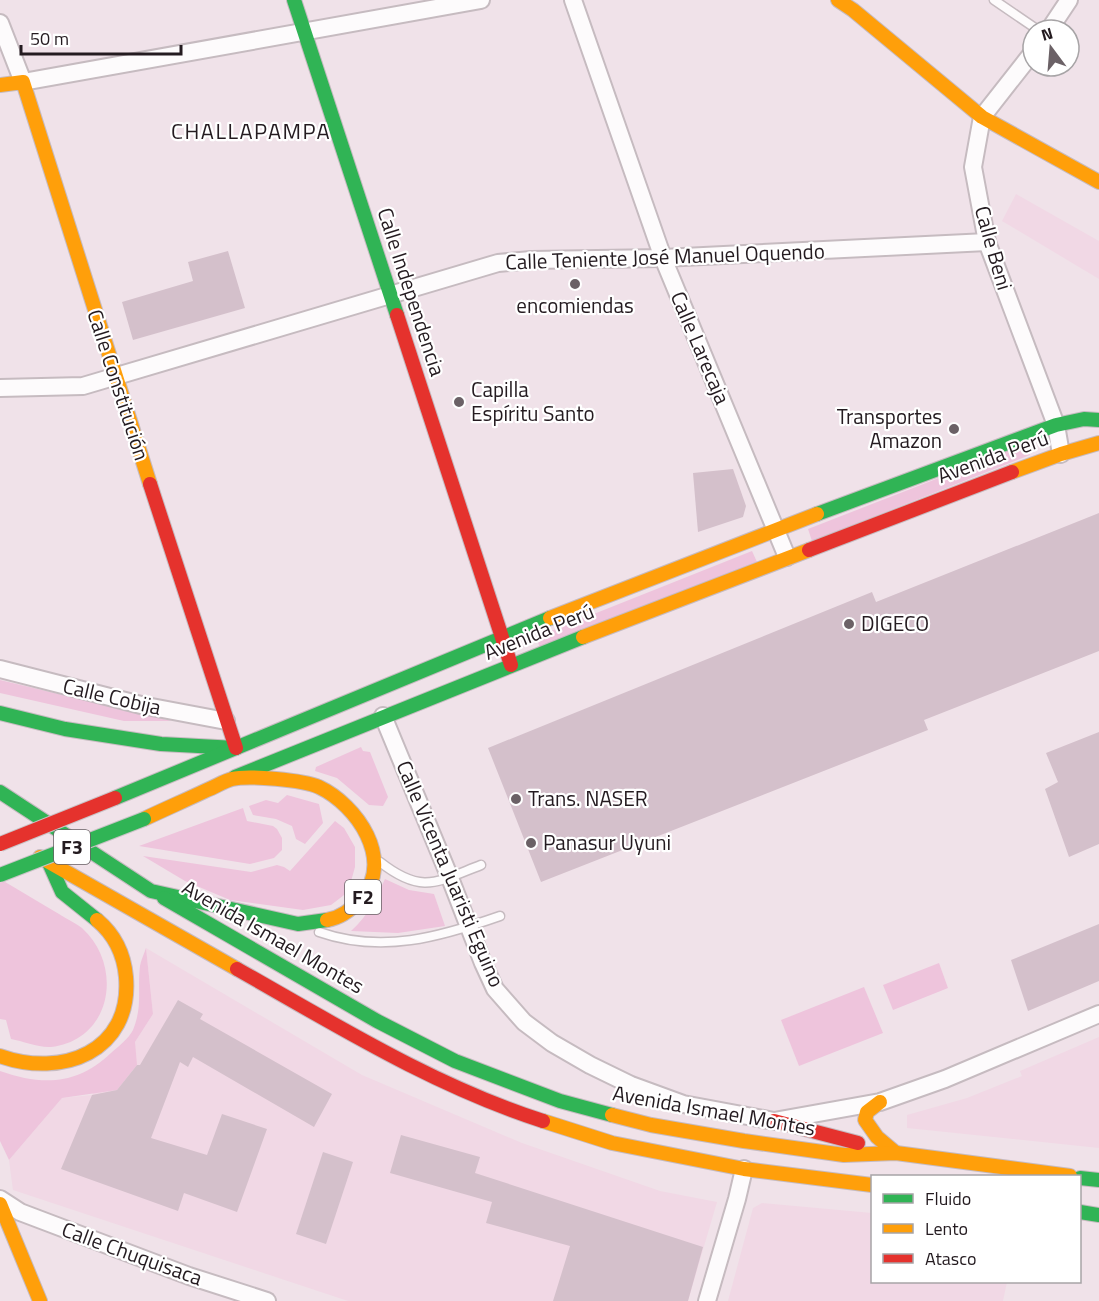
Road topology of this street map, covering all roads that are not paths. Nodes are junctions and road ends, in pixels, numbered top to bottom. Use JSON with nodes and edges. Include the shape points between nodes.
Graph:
{"nodes":[{"id":1,"x":294,"y":0,"type":"edge"},
{"id":2,"x":480,"y":0,"type":"edge"},
{"id":3,"x":573,"y":0,"type":"edge"},
{"id":4,"x":838,"y":0,"type":"edge"},
{"id":5,"x":994,"y":0,"type":"edge"},
{"id":6,"x":1069,"y":0,"type":"edge"},
{"id":7,"x":1021,"y":18,"type":"edge"},
{"id":8,"x":1057,"y":18,"type":"edge"},
{"id":9,"x":0,"y":23,"type":"edge"},
{"id":10,"x":304,"y":31,"type":"junction"},
{"id":11,"x":1021,"y":67,"type":"edge"},
{"id":12,"x":23,"y":82,"type":"junction"},
{"id":13,"x":0,"y":85,"type":"edge"},
{"id":14,"x":982,"y":117,"type":"junction"},
{"id":15,"x":1099,"y":182,"type":"edge"},
{"id":16,"x":987,"y":242,"type":"junction"},
{"id":17,"x":663,"y":258,"type":"junction"},
{"id":18,"x":390,"y":296,"type":"junction"},
{"id":19,"x":115,"y":378,"type":"junction"},
{"id":20,"x":0,"y":388,"type":"edge"},
{"id":21,"x":1099,"y":420,"type":"edge"},
{"id":22,"x":1056,"y":425,"type":"junction"},
{"id":23,"x":1099,"y":443,"type":"edge"},
{"id":24,"x":1060,"y":454,"type":"junction"},
{"id":25,"x":776,"y":529,"type":"junction"},
{"id":26,"x":787,"y":557,"type":"junction"},
{"id":27,"x":503,"y":638,"type":"junction"},
{"id":28,"x":512,"y":665,"type":"junction"},
{"id":29,"x":0,"y":669,"type":"edge"},
{"id":30,"x":372,"y":692,"type":"junction"},
{"id":31,"x":0,"y":713,"type":"edge"},
{"id":32,"x":383,"y":716,"type":"junction"},
{"id":33,"x":226,"y":721,"type":"junction"},
{"id":34,"x":236,"y":748,"type":"junction"},
{"id":35,"x":232,"y":779,"type":"junction"},
{"id":36,"x":0,"y":792,"type":"edge"},
{"id":37,"x":0,"y":832,"type":"edge"},
{"id":38,"x":0,"y":844,"type":"edge"},
{"id":39,"x":374,"y":855,"type":"junction"},
{"id":40,"x":49,"y":863,"type":"junction"},
{"id":41,"x":481,"y":865,"type":"dead end"},
{"id":42,"x":0,"y":874,"type":"edge"},
{"id":43,"x":450,"y":878,"type":"junction"},
{"id":44,"x":151,"y":891,"type":"junction"},
{"id":45,"x":500,"y":916,"type":"dead end"},
{"id":46,"x":298,"y":924,"type":"junction"},
{"id":47,"x":468,"y":927,"type":"junction"},
{"id":48,"x":1099,"y":1014,"type":"edge"},
{"id":49,"x":0,"y":1056,"type":"edge"},
{"id":50,"x":880,"y":1102,"type":"junction"},
{"id":51,"x":774,"y":1121,"type":"junction"},
{"id":52,"x":896,"y":1159,"type":"junction"},
{"id":53,"x":744,"y":1169,"type":"junction"},
{"id":54,"x":1060,"y":1175,"type":"edge"},
{"id":55,"x":1081,"y":1178,"type":"edge"},
{"id":56,"x":1099,"y":1180,"type":"edge"},
{"id":57,"x":871,"y":1185,"type":"edge"},
{"id":58,"x":0,"y":1199,"type":"edge"},
{"id":59,"x":0,"y":1204,"type":"edge"},
{"id":60,"x":1081,"y":1212,"type":"edge"},
{"id":61,"x":1099,"y":1215,"type":"edge"},
{"id":62,"x":40,"y":1301,"type":"edge"},
{"id":63,"x":267,"y":1301,"type":"edge"},
{"id":64,"x":708,"y":1301,"type":"edge"}],
"edges":[{"from":1,"to":10,"type":"main road","name":"Calle Independencia"},
{"from":2,"to":10,"type":"street"},
{"from":3,"to":17,"type":"street","name":"Calle Larecaja"},
{"from":4,"to":14,"type":"main road"},
{"from":5,"to":7,"type":"lane"},
{"from":6,"to":8,"type":"street"},
{"from":9,"to":12,"type":"street","name":"Calle Constitución"},
{"from":10,"to":12,"type":"street"},
{"from":10,"to":18,"type":"main road","name":"Calle Independencia"},
{"from":11,"to":14,"type":"street","name":"Calle Beni"},
{"from":12,"to":13,"type":"main road"},
{"from":12,"to":19,"type":"main road","name":"Calle Constitución"},
{"from":14,"to":15,"type":"main road"},
{"from":14,"to":16,"type":"street","name":"Calle Beni","via":[[972,167]]},
{"from":16,"to":17,"type":"street","name":"Calle Teniente José Manuel Oquendo"},
{"from":16,"to":22,"type":"street","name":"Calle Beni"},
{"from":17,"to":18,"type":"street","name":"Calle Teniente José Manuel Oquendo","via":[[498,263]]},
{"from":17,"to":25,"type":"street","name":"Calle Larecaja"},
{"from":18,"to":19,"type":"street","name":"Calle Teniente José Manuel Oquendo"},
{"from":18,"to":27,"type":"main road","name":"Calle Independencia"},
{"from":19,"to":20,"type":"street","name":"Calle Teniente José Manuel Oquendo","via":[[83,386]]},
{"from":19,"to":33,"type":"main road","name":"Calle Constitución"},
{"from":21,"to":22,"type":"main road","name":"Avenida Perú"},
{"from":22,"to":24,"type":"street","name":"Calle Beni"},
{"from":22,"to":25,"type":"main road","name":"Avenida Perú"},
{"from":23,"to":24,"type":"main road","name":"Avenida Perú"},
{"from":24,"to":26,"type":"main road","name":"Avenida Perú"},
{"from":25,"to":26,"type":"street","name":"Calle Larecaja"},
{"from":25,"to":27,"type":"main road","name":"Avenida Perú"},
{"from":26,"to":28,"type":"main road","name":"Avenida Perú"},
{"from":27,"to":28,"type":"main road","name":"Calle Independencia"},
{"from":27,"to":30,"type":"main road","name":"Avenida Perú"},
{"from":28,"to":32,"type":"main road","name":"Avenida Perú"},
{"from":29,"to":33,"type":"street","name":"Calle Cobija","via":[[141,705]]},
{"from":30,"to":32,"type":"main road"},
{"from":30,"to":34,"type":"main road","name":"Avenida Perú"},
{"from":31,"to":34,"type":"main road","via":[[64,729],[161,744]]},
{"from":32,"to":35,"type":"main road","name":"Avenida Perú"},
{"from":32,"to":43,"type":"street","name":"Calle Vicenta Juaristi Eguino"},
{"from":33,"to":34,"type":"main road","name":"Calle Constitución"},
{"from":34,"to":38,"type":"main road","name":"Avenida Perú","bridge":true},
{"from":35,"to":39,"type":"main road","number":"F2","via":[[299,781],[324,790],[342,801],[360,820]]},
{"from":35,"to":42,"type":"main road","name":"Avenida Perú","number":"F3","bridge":true,"via":[[144,819]]},
{"from":36,"to":44,"type":"main road","number":"F2"},
{"from":37,"to":40,"type":"main road"},
{"from":39,"to":43,"type":"lane","via":[[408,879],[433,884]]},
{"from":39,"to":46,"type":"main road","number":"F2","via":[[374,873],[366,893],[350,911],[332,919]]},
{"from":40,"to":49,"type":"main road","via":[[61,891],[114,938],[123,960],[125,998],[117,1026],[83,1057],[41,1066]]},
{"from":40,"to":53,"type":"main road","via":[[443,1082],[539,1120],[612,1143]]},
{"from":41,"to":43,"type":"lane"},
{"from":43,"to":47,"type":"street","name":"Calle Vicenta Juaristi Eguino"},
{"from":44,"to":46,"type":"main road","number":"F2"},
{"from":44,"to":52,"type":"main road","name":"Avenida Ismael Montes","via":[[376,1022],[455,1061],[560,1101],[651,1125],[844,1155]]},
{"from":45,"to":47,"type":"lane"},
{"from":46,"to":47,"type":"lane","via":[[339,938],[374,942],[421,940]]},
{"from":47,"to":51,"type":"street","name":"Calle Vicenta Juaristi Eguino","via":[[495,989],[524,1022],[552,1043],[590,1065],[683,1104]]},
{"from":48,"to":50,"type":"street","name":"Calle Vicenta Juaristi Eguino"},
{"from":50,"to":51,"type":"street","name":"Calle Vicenta Juaristi Eguino"},
{"from":50,"to":52,"type":"main road","via":[[867,1112],[865,1120]]},
{"from":51,"to":52,"type":"main road"},
{"from":52,"to":54,"type":"main road","name":"Avenida Ismael Montes"},
{"from":53,"to":57,"type":"main road"},
{"from":53,"to":64,"type":"street"},
{"from":55,"to":56,"type":"main road"},
{"from":58,"to":63,"type":"street","name":"Calle Chuquisaca","via":[[20,1212]]},
{"from":59,"to":62,"type":"main road"},
{"from":60,"to":61,"type":"main road"}]}
